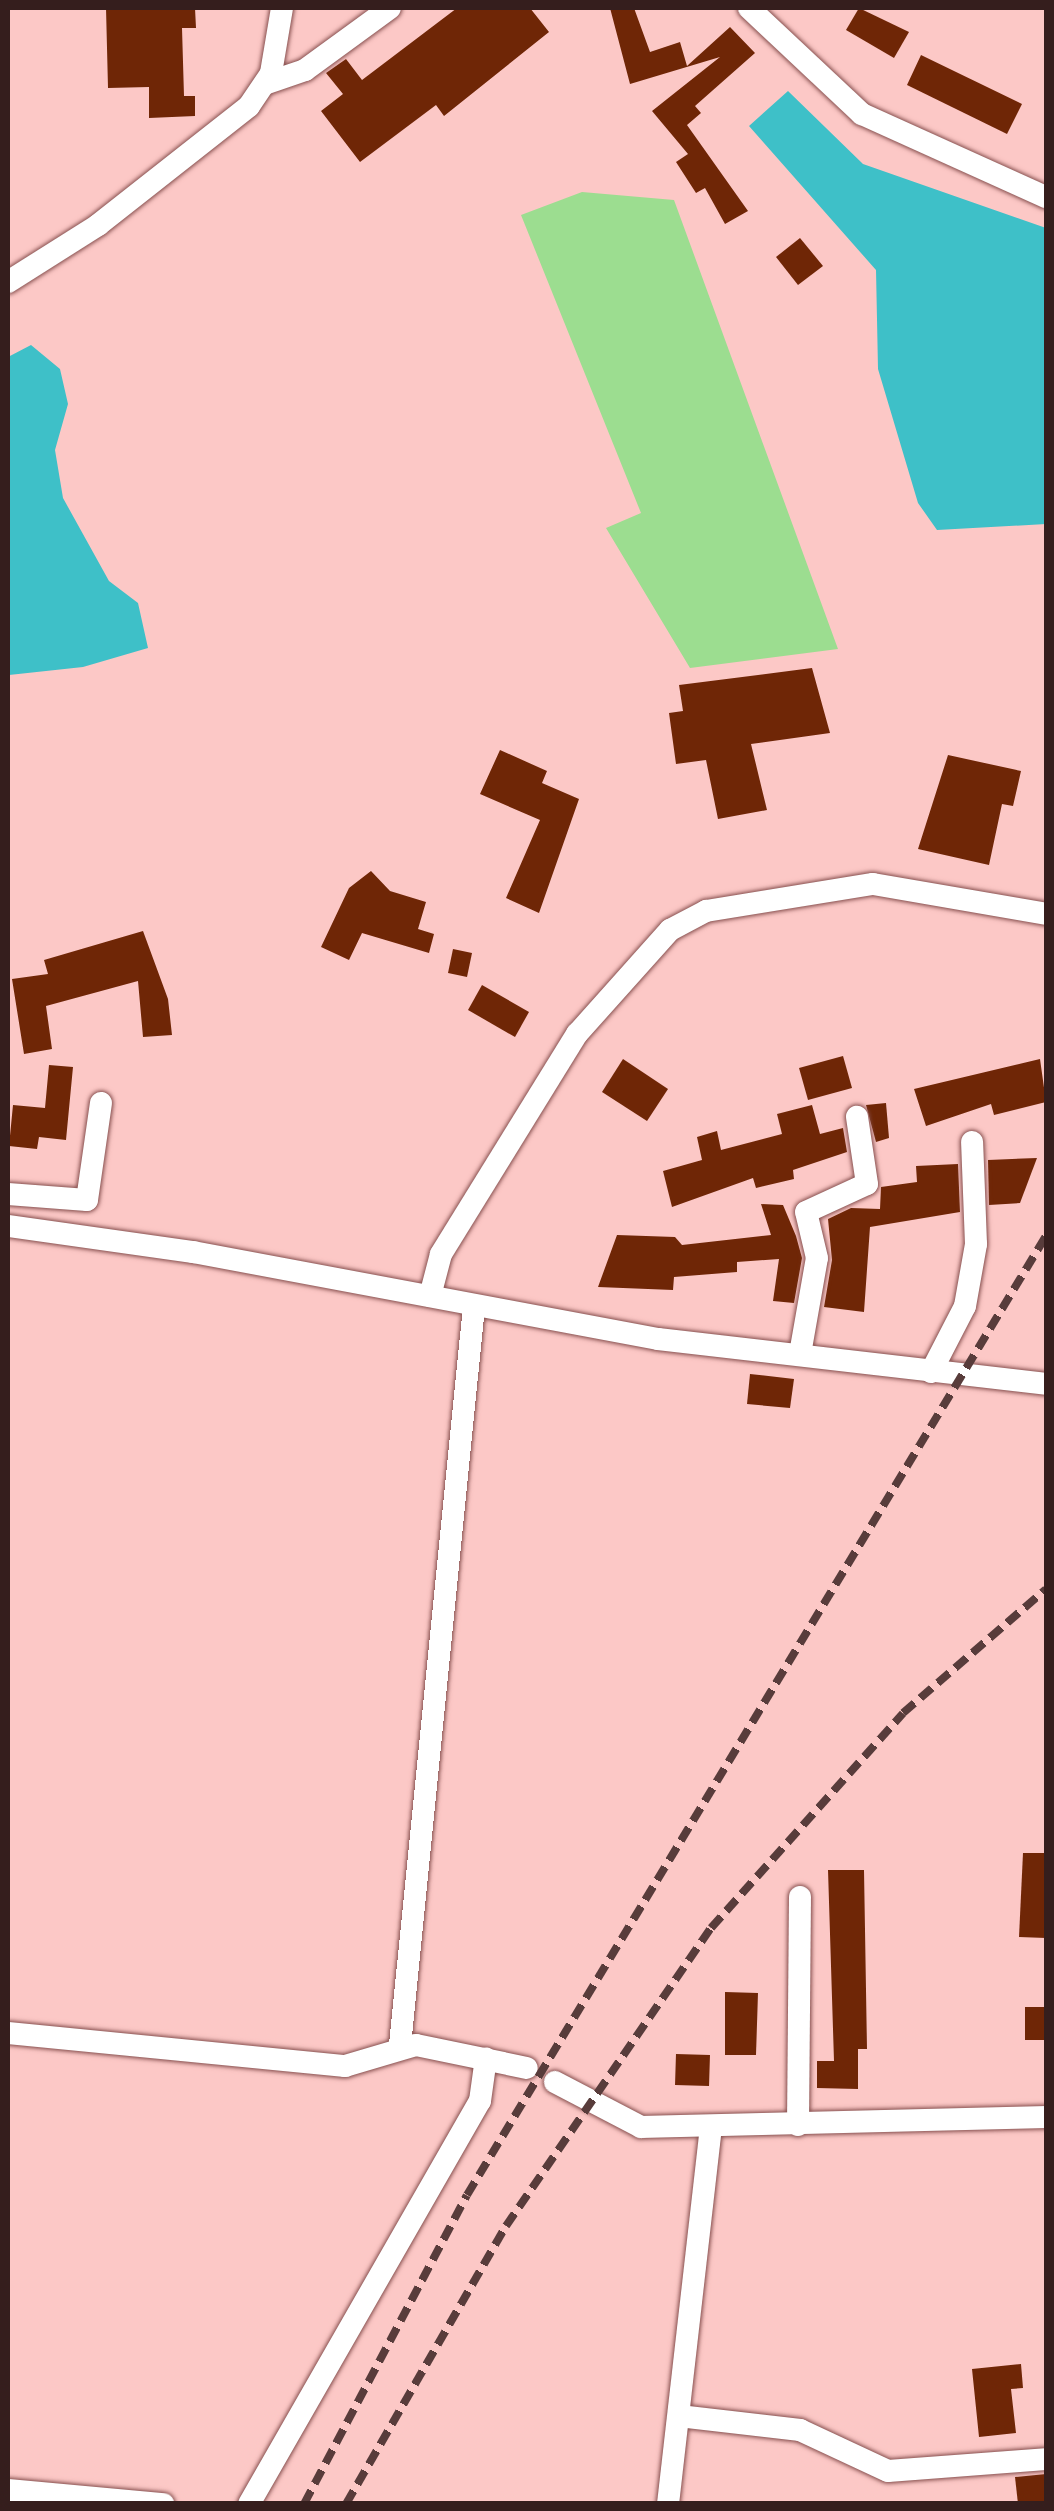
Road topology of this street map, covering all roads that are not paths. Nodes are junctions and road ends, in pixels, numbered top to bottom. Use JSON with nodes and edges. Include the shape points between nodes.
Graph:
{"nodes":[{"id":1,"x":282,"y":8,"type":"edge"},
{"id":2,"x":390,"y":8,"type":"edge"},
{"id":3,"x":749,"y":8,"type":"edge"},
{"id":4,"x":267,"y":83,"type":"junction"},
{"id":5,"x":1046,"y":197,"type":"edge"},
{"id":6,"x":8,"y":282,"type":"edge"},
{"id":7,"x":1046,"y":914,"type":"edge"},
{"id":8,"x":101,"y":1103,"type":"dead end"},
{"id":9,"x":858,"y":1117,"type":"dead end"},
{"id":10,"x":972,"y":1142,"type":"dead end"},
{"id":11,"x":8,"y":1194,"type":"edge"},
{"id":12,"x":8,"y":1226,"type":"edge"},
{"id":13,"x":430,"y":1296,"type":"junction"},
{"id":14,"x":474,"y":1306,"type":"junction"},
{"id":15,"x":800,"y":1354,"type":"junction"},
{"id":16,"x":931,"y":1372,"type":"junction"},
{"id":17,"x":1046,"y":1384,"type":"edge"},
{"id":18,"x":800,"y":1897,"type":"dead end"},
{"id":19,"x":8,"y":2032,"type":"edge"},
{"id":20,"x":400,"y":2045,"type":"junction"},
{"id":21,"x":486,"y":2058,"type":"junction"},
{"id":22,"x":527,"y":2068,"type":"dead end"},
{"id":23,"x":555,"y":2082,"type":"dead end"},
{"id":24,"x":1046,"y":2116,"type":"edge"},
{"id":25,"x":798,"y":2126,"type":"junction"},
{"id":26,"x":711,"y":2128,"type":"junction"},
{"id":27,"x":678,"y":2416,"type":"junction"},
{"id":28,"x":1046,"y":2459,"type":"edge"},
{"id":29,"x":8,"y":2490,"type":"edge"},
{"id":30,"x":162,"y":2504,"type":"edge"},
{"id":31,"x":249,"y":2504,"type":"edge"},
{"id":32,"x":668,"y":2504,"type":"edge"}],
"edges":[{"from":1,"to":4,"type":"street"},
{"from":2,"to":4,"type":"street","via":[[304,70]]},
{"from":3,"to":5,"type":"street","via":[[862,114]]},
{"from":4,"to":6,"type":"street","via":[[188,157]]},
{"from":7,"to":13,"type":"street","via":[[873,884],[706,912],[670,930],[577,1034],[440,1254]]},
{"from":8,"to":11,"type":"street","via":[[87,1200]]},
{"from":9,"to":15,"type":"street","via":[[866,1184],[806,1212],[817,1258]]},
{"from":10,"to":16,"type":"street","via":[[976,1244],[965,1306]]},
{"from":12,"to":13,"type":"street"},
{"from":13,"to":14,"type":"street"},
{"from":14,"to":15,"type":"street"},
{"from":14,"to":20,"type":"street","via":[[465,1458]]},
{"from":15,"to":16,"type":"street"},
{"from":16,"to":17,"type":"street"},
{"from":18,"to":25,"type":"street"},
{"from":19,"to":20,"type":"street","via":[[344,2066]]},
{"from":20,"to":21,"type":"street"},
{"from":21,"to":22,"type":"street"},
{"from":21,"to":31,"type":"street","via":[[480,2101]]},
{"from":23,"to":26,"type":"street","via":[[641,2127]]},
{"from":24,"to":25,"type":"street"},
{"from":25,"to":26,"type":"street"},
{"from":26,"to":27,"type":"street"},
{"from":27,"to":28,"type":"street","via":[[800,2430],[888,2470]]},
{"from":27,"to":32,"type":"street"},
{"from":29,"to":30,"type":"street"}]}
